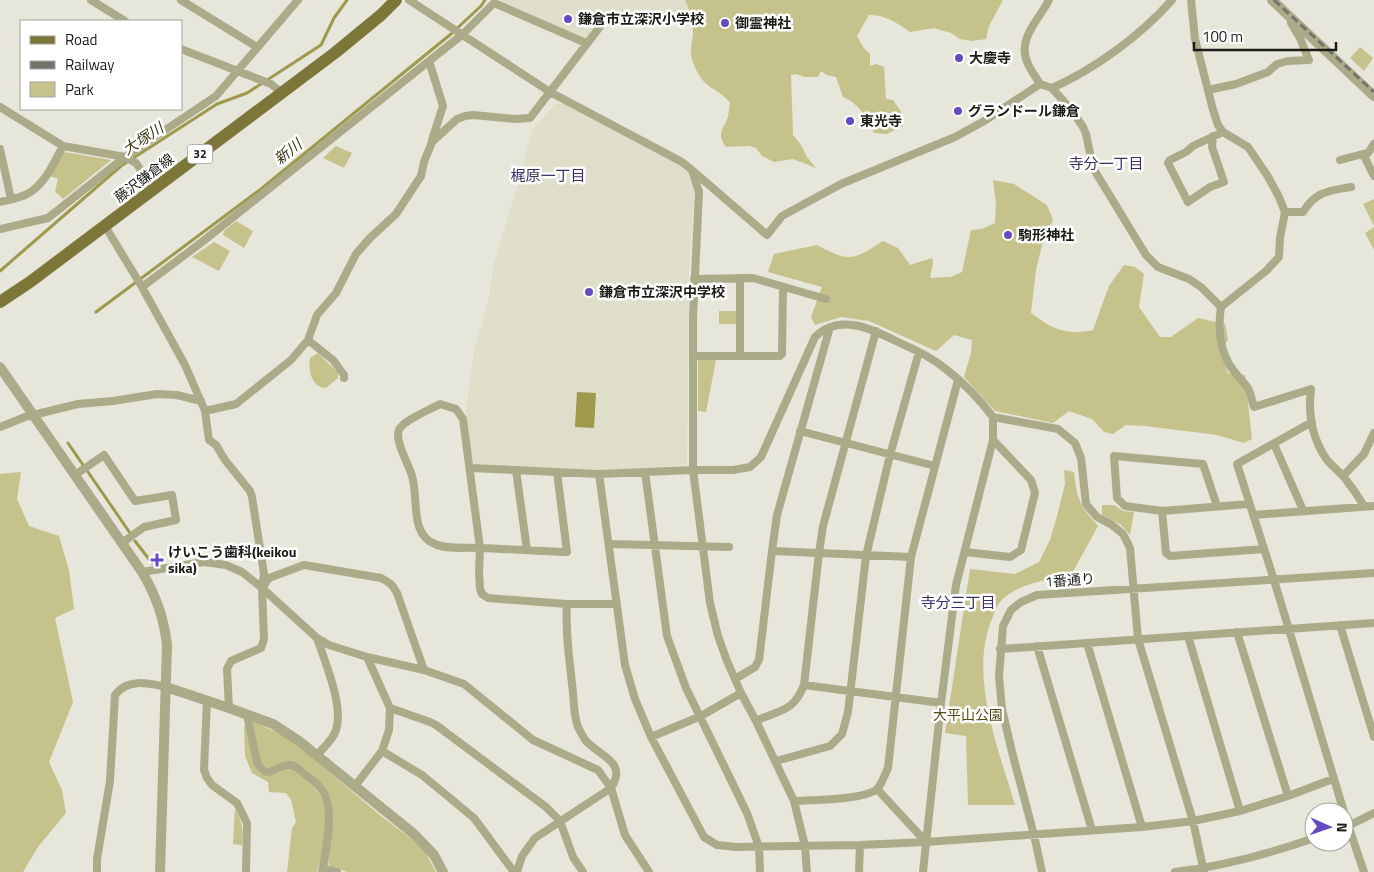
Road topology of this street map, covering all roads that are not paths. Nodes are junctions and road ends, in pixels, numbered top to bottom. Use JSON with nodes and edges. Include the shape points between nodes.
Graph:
{"nodes":[{"id":1,"x":91,"y":0,"type":"edge"},
{"id":2,"x":181,"y":0,"type":"edge"},
{"id":3,"x":298,"y":0,"type":"edge"},
{"id":4,"x":396,"y":0,"type":"edge"},
{"id":5,"x":409,"y":0,"type":"edge"},
{"id":6,"x":1049,"y":0,"type":"edge"},
{"id":7,"x":1172,"y":0,"type":"edge"},
{"id":8,"x":1191,"y":0,"type":"edge"},
{"id":9,"x":1272,"y":0,"type":"edge"},
{"id":10,"x":1292,"y":19,"type":"junction"},
{"id":11,"x":123,"y":20,"type":"edge"},
{"id":12,"x":602,"y":24,"type":"dead end"},
{"id":13,"x":463,"y":34,"type":"junction"},
{"id":14,"x":586,"y":43,"type":"junction"},
{"id":15,"x":258,"y":47,"type":"junction"},
{"id":16,"x":182,"y":49,"type":"edge"},
{"id":17,"x":429,"y":61,"type":"junction"},
{"id":18,"x":237,"y":71,"type":"junction"},
{"id":19,"x":1040,"y":84,"type":"junction"},
{"id":20,"x":1052,"y":88,"type":"junction"},
{"id":21,"x":1208,"y":90,"type":"junction"},
{"id":22,"x":550,"y":92,"type":"junction"},
{"id":23,"x":282,"y":93,"type":"junction"},
{"id":24,"x":1374,"y":96,"type":"edge"},
{"id":25,"x":0,"y":108,"type":"edge"},
{"id":26,"x":1223,"y":132,"type":"junction"},
{"id":27,"x":1213,"y":136,"type":"junction"},
{"id":28,"x":432,"y":142,"type":"junction"},
{"id":29,"x":1374,"y":144,"type":"edge"},
{"id":30,"x":63,"y":146,"type":"junction"},
{"id":31,"x":0,"y":151,"type":"edge"},
{"id":32,"x":1363,"y":154,"type":"junction"},
{"id":33,"x":125,"y":157,"type":"junction"},
{"id":34,"x":1340,"y":160,"type":"dead end"},
{"id":35,"x":692,"y":170,"type":"junction"},
{"id":36,"x":1374,"y":176,"type":"edge"},
{"id":37,"x":1322,"y":183,"type":"dead end"},
{"id":38,"x":1351,"y":187,"type":"dead end"},
{"id":39,"x":154,"y":189,"type":"junction"},
{"id":40,"x":1325,"y":192,"type":"junction"},
{"id":41,"x":11,"y":199,"type":"junction"},
{"id":42,"x":0,"y":202,"type":"edge"},
{"id":43,"x":1285,"y":212,"type":"junction"},
{"id":44,"x":105,"y":226,"type":"junction"},
{"id":45,"x":0,"y":229,"type":"edge"},
{"id":46,"x":740,"y":278,"type":"junction"},
{"id":47,"x":694,"y":279,"type":"junction"},
{"id":48,"x":142,"y":287,"type":"junction"},
{"id":49,"x":783,"y":287,"type":"junction"},
{"id":50,"x":826,"y":299,"type":"dead end"},
{"id":51,"x":0,"y":302,"type":"edge"},
{"id":52,"x":1221,"y":307,"type":"junction"},
{"id":53,"x":830,"y":327,"type":"junction"},
{"id":54,"x":876,"y":332,"type":"junction"},
{"id":55,"x":308,"y":340,"type":"junction"},
{"id":56,"x":919,"y":352,"type":"junction"},
{"id":57,"x":740,"y":355,"type":"junction"},
{"id":58,"x":693,"y":356,"type":"junction"},
{"id":59,"x":0,"y":366,"type":"edge"},
{"id":60,"x":344,"y":378,"type":"dead end"},
{"id":61,"x":958,"y":380,"type":"junction"},
{"id":62,"x":201,"y":401,"type":"junction"},
{"id":63,"x":205,"y":411,"type":"junction"},
{"id":64,"x":34,"y":416,"type":"junction"},
{"id":65,"x":993,"y":417,"type":"junction"},
{"id":66,"x":1312,"y":422,"type":"junction"},
{"id":67,"x":0,"y":427,"type":"edge"},
{"id":68,"x":800,"y":431,"type":"junction"},
{"id":69,"x":1374,"y":433,"type":"edge"},
{"id":70,"x":993,"y":440,"type":"junction"},
{"id":71,"x":846,"y":444,"type":"junction"},
{"id":72,"x":1274,"y":444,"type":"junction"},
{"id":73,"x":890,"y":455,"type":"junction"},
{"id":74,"x":935,"y":466,"type":"junction"},
{"id":75,"x":470,"y":468,"type":"junction"},
{"id":76,"x":516,"y":470,"type":"junction"},
{"id":77,"x":693,"y":470,"type":"junction"},
{"id":78,"x":557,"y":472,"type":"junction"},
{"id":79,"x":645,"y":472,"type":"junction"},
{"id":80,"x":599,"y":474,"type":"junction"},
{"id":81,"x":75,"y":475,"type":"junction"},
{"id":82,"x":1343,"y":476,"type":"junction"},
{"id":83,"x":1249,"y":504,"type":"junction"},
{"id":84,"x":1217,"y":506,"type":"junction"},
{"id":85,"x":1364,"y":506,"type":"junction"},
{"id":86,"x":1374,"y":506,"type":"edge"},
{"id":87,"x":1303,"y":510,"type":"junction"},
{"id":88,"x":1162,"y":511,"type":"junction"},
{"id":89,"x":1254,"y":515,"type":"junction"},
{"id":90,"x":122,"y":543,"type":"junction"},
{"id":91,"x":610,"y":544,"type":"junction"},
{"id":92,"x":655,"y":545,"type":"junction"},
{"id":93,"x":702,"y":546,"type":"junction"},
{"id":94,"x":729,"y":547,"type":"dead end"},
{"id":95,"x":480,"y":548,"type":"junction"},
{"id":96,"x":1264,"y":549,"type":"junction"},
{"id":97,"x":527,"y":550,"type":"junction"},
{"id":98,"x":772,"y":551,"type":"junction"},
{"id":99,"x":965,"y":552,"type":"junction"},
{"id":100,"x":819,"y":553,"type":"junction"},
{"id":101,"x":866,"y":556,"type":"junction"},
{"id":102,"x":911,"y":557,"type":"junction"},
{"id":103,"x":142,"y":572,"type":"junction"},
{"id":104,"x":1374,"y":573,"type":"edge"},
{"id":105,"x":1274,"y":580,"type":"junction"},
{"id":106,"x":262,"y":588,"type":"junction"},
{"id":107,"x":1134,"y":588,"type":"junction"},
{"id":108,"x":567,"y":604,"type":"junction"},
{"id":109,"x":617,"y":604,"type":"junction"},
{"id":110,"x":1374,"y":623,"type":"edge"},
{"id":111,"x":1340,"y":625,"type":"junction"},
{"id":112,"x":1289,"y":629,"type":"junction"},
{"id":113,"x":1238,"y":632,"type":"junction"},
{"id":114,"x":1188,"y":636,"type":"junction"},
{"id":115,"x":317,"y":638,"type":"junction"},
{"id":116,"x":1138,"y":639,"type":"junction"},
{"id":117,"x":1087,"y":643,"type":"junction"},
{"id":118,"x":1037,"y":646,"type":"junction"},
{"id":119,"x":1000,"y":649,"type":"junction"},
{"id":120,"x":367,"y":657,"type":"junction"},
{"id":121,"x":424,"y":670,"type":"junction"},
{"id":122,"x":735,"y":679,"type":"junction"},
{"id":123,"x":804,"y":685,"type":"junction"},
{"id":124,"x":166,"y":687,"type":"junction"},
{"id":125,"x":849,"y":692,"type":"junction"},
{"id":126,"x":741,"y":693,"type":"junction"},
{"id":127,"x":895,"y":698,"type":"junction"},
{"id":128,"x":207,"y":700,"type":"junction"},
{"id":129,"x":941,"y":702,"type":"junction"},
{"id":130,"x":230,"y":708,"type":"junction"},
{"id":131,"x":390,"y":708,"type":"junction"},
{"id":132,"x":247,"y":715,"type":"junction"},
{"id":133,"x":701,"y":716,"type":"junction"},
{"id":134,"x":756,"y":721,"type":"junction"},
{"id":135,"x":651,"y":737,"type":"junction"},
{"id":136,"x":1374,"y":737,"type":"edge"},
{"id":137,"x":382,"y":751,"type":"junction"},
{"id":138,"x":317,"y":755,"type":"junction"},
{"id":139,"x":776,"y":761,"type":"junction"},
{"id":140,"x":1333,"y":779,"type":"junction"},
{"id":141,"x":355,"y":786,"type":"junction"},
{"id":142,"x":611,"y":788,"type":"junction"},
{"id":143,"x":876,"y":789,"type":"junction"},
{"id":144,"x":1288,"y":796,"type":"junction"},
{"id":145,"x":794,"y":802,"type":"junction"},
{"id":146,"x":1340,"y":802,"type":"edge"},
{"id":147,"x":1240,"y":811,"type":"junction"},
{"id":148,"x":1374,"y":813,"type":"edge"},
{"id":149,"x":560,"y":821,"type":"junction"},
{"id":150,"x":1193,"y":821,"type":"junction"},
{"id":151,"x":1354,"y":823,"type":"edge"},
{"id":152,"x":1142,"y":826,"type":"junction"},
{"id":153,"x":1092,"y":830,"type":"junction"},
{"id":154,"x":1034,"y":835,"type":"junction"},
{"id":155,"x":1304,"y":841,"type":"edge"},
{"id":156,"x":926,"y":842,"type":"junction"},
{"id":157,"x":860,"y":845,"type":"junction"},
{"id":158,"x":759,"y":846,"type":"junction"},
{"id":159,"x":805,"y":846,"type":"junction"},
{"id":160,"x":1354,"y":847,"type":"edge"},
{"id":161,"x":322,"y":870,"type":"edge"},
{"id":162,"x":1204,"y":870,"type":"edge"},
{"id":163,"x":97,"y":872,"type":"edge"},
{"id":164,"x":160,"y":872,"type":"edge"},
{"id":165,"x":246,"y":872,"type":"edge"},
{"id":166,"x":337,"y":872,"type":"edge"},
{"id":167,"x":443,"y":872,"type":"edge"},
{"id":168,"x":515,"y":872,"type":"edge"},
{"id":169,"x":583,"y":872,"type":"edge"},
{"id":170,"x":649,"y":872,"type":"edge"},
{"id":171,"x":760,"y":872,"type":"edge"},
{"id":172,"x":807,"y":872,"type":"edge"},
{"id":173,"x":858,"y":872,"type":"edge"},
{"id":174,"x":923,"y":872,"type":"edge"},
{"id":175,"x":1042,"y":872,"type":"edge"},
{"id":176,"x":1175,"y":872,"type":"edge"},
{"id":177,"x":1364,"y":872,"type":"edge"}],
"edges":[{"from":1,"to":11,"type":"street"},
{"from":2,"to":15,"type":"street"},
{"from":3,"to":15,"type":"street"},
{"from":4,"to":23,"type":"main road","name":"藤沢鎌倉線","number":"32"},
{"from":5,"to":13,"type":"street"},
{"from":6,"to":19,"type":"street","via":[[1030,29],[1024,46],[1027,63]]},
{"from":7,"to":20,"type":"street","via":[[1130,40]]},
{"from":8,"to":21,"type":"street","via":[[1194,38]]},
{"from":9,"to":10,"type":"street"},
{"from":10,"to":21,"type":"street","via":[[1309,60],[1288,61],[1236,84]]},
{"from":10,"to":24,"type":"street"},
{"from":12,"to":14,"type":"street"},
{"from":13,"to":14,"type":"street","via":[[494,3]]},
{"from":13,"to":17,"type":"street"},
{"from":13,"to":22,"type":"street"},
{"from":14,"to":22,"type":"street"},
{"from":15,"to":18,"type":"street"},
{"from":16,"to":18,"type":"street"},
{"from":17,"to":28,"type":"street","via":[[444,106]]},
{"from":17,"to":48,"type":"street"},
{"from":18,"to":23,"type":"street","via":[[271,84]]},
{"from":18,"to":33,"type":"street","via":[[216,96]]},
{"from":19,"to":20,"type":"street"},
{"from":19,"to":35,"type":"street","via":[[955,137],[841,184],[782,216],[767,235]]},
{"from":20,"to":52,"type":"street","via":[[1083,127],[1093,168],[1146,255],[1158,267],[1201,287]]},
{"from":21,"to":26,"type":"street"},
{"from":22,"to":28,"type":"street","via":[[530,118],[465,116],[457,119]]},
{"from":22,"to":35,"type":"street"},
{"from":23,"to":39,"type":"main road","name":"藤沢鎌倉線","number":"32"},
{"from":25,"to":30,"type":"street"},
{"from":26,"to":27,"type":"street"},
{"from":26,"to":43,"type":"street","via":[[1248,147],[1280,197]]},
{"from":27,"to":27,"type":"street","via":[[1168,163],[1188,202],[1224,182],[1212,146]]},
{"from":28,"to":55,"type":"street","via":[[421,176],[396,214],[356,254],[336,293],[318,315]]},
{"from":29,"to":32,"type":"street"},
{"from":30,"to":33,"type":"street"},
{"from":30,"to":41,"type":"street","via":[[40,183],[27,195]]},
{"from":31,"to":41,"type":"street"},
{"from":32,"to":34,"type":"street"},
{"from":32,"to":36,"type":"street"},
{"from":33,"to":39,"type":"street","via":[[136,163]]},
{"from":33,"to":45,"type":"street","via":[[48,218]]},
{"from":35,"to":47,"type":"street","via":[[699,192]]},
{"from":37,"to":40,"type":"street"},
{"from":38,"to":40,"type":"street"},
{"from":39,"to":44,"type":"main road","name":"藤沢鎌倉線","number":"32"},
{"from":40,"to":43,"type":"street","via":[[1315,197],[1303,212]]},
{"from":41,"to":42,"type":"street"},
{"from":43,"to":52,"type":"street","via":[[1279,258]]},
{"from":44,"to":48,"type":"street"},
{"from":44,"to":51,"type":"main road","name":"藤沢鎌倉線","number":"32"},
{"from":46,"to":47,"type":"street"},
{"from":46,"to":49,"type":"street","via":[[753,278]]},
{"from":46,"to":57,"type":"street"},
{"from":47,"to":58,"type":"street"},
{"from":48,"to":62,"type":"street"},
{"from":49,"to":50,"type":"street"},
{"from":49,"to":57,"type":"street","via":[[782,354]]},
{"from":52,"to":66,"type":"street","via":[[1219,332],[1222,348],[1228,363],[1247,388],[1254,407],[1311,389]]},
{"from":53,"to":54,"type":"street","via":[[856,326]]},
{"from":53,"to":68,"type":"street"},
{"from":53,"to":77,"type":"street","via":[[822,330],[809,348],[761,457],[743,469]]},
{"from":54,"to":56,"type":"street"},
{"from":54,"to":71,"type":"street"},
{"from":55,"to":60,"type":"street","via":[[333,360]]},
{"from":55,"to":63,"type":"street","via":[[291,360],[236,404]]},
{"from":56,"to":61,"type":"street"},
{"from":56,"to":73,"type":"street"},
{"from":57,"to":58,"type":"street"},
{"from":58,"to":77,"type":"street"},
{"from":59,"to":64,"type":"street"},
{"from":61,"to":65,"type":"street"},
{"from":61,"to":74,"type":"street"},
{"from":62,"to":63,"type":"street"},
{"from":62,"to":64,"type":"street","via":[[157,394],[78,404]]},
{"from":63,"to":106,"type":"street","via":[[209,440],[250,491],[264,574]]},
{"from":64,"to":67,"type":"street"},
{"from":64,"to":81,"type":"street"},
{"from":65,"to":70,"type":"street"},
{"from":65,"to":107,"type":"street","via":[[1058,429],[1075,443],[1081,458],[1086,504],[1097,517],[1122,534],[1130,548]]},
{"from":66,"to":72,"type":"street"},
{"from":66,"to":82,"type":"street","via":[[1318,445]]},
{"from":68,"to":71,"type":"street"},
{"from":68,"to":98,"type":"street","via":[[777,514]]},
{"from":69,"to":82,"type":"street","via":[[1364,454]]},
{"from":70,"to":99,"type":"street"},
{"from":70,"to":99,"type":"street","via":[[1031,480],[1035,493],[1021,550],[1010,557]]},
{"from":71,"to":73,"type":"street"},
{"from":71,"to":100,"type":"street"},
{"from":72,"to":83,"type":"street","via":[[1237,464]]},
{"from":72,"to":87,"type":"street"},
{"from":73,"to":74,"type":"street"},
{"from":73,"to":101,"type":"street"},
{"from":74,"to":102,"type":"street"},
{"from":75,"to":76,"type":"street"},
{"from":75,"to":95,"type":"street"},
{"from":75,"to":95,"type":"street","via":[[462,419],[456,409],[440,404],[399,428],[399,443],[412,476],[418,523],[423,535],[441,546]]},
{"from":76,"to":78,"type":"street"},
{"from":76,"to":97,"type":"street"},
{"from":77,"to":79,"type":"street"},
{"from":77,"to":93,"type":"street"},
{"from":78,"to":80,"type":"street"},
{"from":78,"to":97,"type":"street","via":[[567,552]]},
{"from":79,"to":80,"type":"street"},
{"from":79,"to":92,"type":"street"},
{"from":80,"to":91,"type":"street"},
{"from":81,"to":90,"type":"street"},
{"from":81,"to":90,"type":"street","via":[[104,455],[135,501],[172,495],[176,520],[144,527]]},
{"from":82,"to":85,"type":"street"},
{"from":83,"to":84,"type":"street"},
{"from":83,"to":89,"type":"street"},
{"from":84,"to":88,"type":"street"},
{"from":84,"to":88,"type":"street","via":[[1203,464],[1114,456],[1117,498],[1125,506]]},
{"from":85,"to":86,"type":"street"},
{"from":85,"to":87,"type":"street"},
{"from":87,"to":89,"type":"street"},
{"from":88,"to":96,"type":"street","via":[[1166,553],[1170,556]]},
{"from":89,"to":96,"type":"street"},
{"from":90,"to":103,"type":"street"},
{"from":91,"to":92,"type":"street"},
{"from":91,"to":109,"type":"street"},
{"from":92,"to":93,"type":"street"},
{"from":92,"to":133,"type":"street","via":[[668,636],[686,688]]},
{"from":93,"to":94,"type":"street"},
{"from":93,"to":122,"type":"street","via":[[718,636]]},
{"from":95,"to":97,"type":"street"},
{"from":95,"to":108,"type":"street","via":[[480,589],[488,598]]},
{"from":96,"to":105,"type":"street"},
{"from":98,"to":100,"type":"street"},
{"from":98,"to":122,"type":"street","via":[[759,660],[755,667]]},
{"from":99,"to":129,"type":"street","via":[[956,585]]},
{"from":100,"to":101,"type":"street"},
{"from":100,"to":123,"type":"street"},
{"from":101,"to":102,"type":"street"},
{"from":101,"to":125,"type":"street"},
{"from":102,"to":127,"type":"street"},
{"from":103,"to":106,"type":"street","via":[[216,563],[236,568]]},
{"from":103,"to":124,"type":"street","via":[[153,590],[163,620],[167,645]]},
{"from":104,"to":105,"type":"street","name":"1番通り"},
{"from":105,"to":107,"type":"street","name":"1番通り"},
{"from":105,"to":112,"type":"street"},
{"from":106,"to":115,"type":"street"},
{"from":106,"to":121,"type":"street","via":[[269,578],[304,565],[388,581],[397,592]]},
{"from":106,"to":130,"type":"street","via":[[264,639],[261,648],[231,661],[227,668]]},
{"from":107,"to":116,"type":"street"},
{"from":107,"to":119,"type":"street","name":"1番通り","via":[[1037,595],[1021,602],[1011,610],[1003,626]]},
{"from":108,"to":109,"type":"street"},
{"from":108,"to":142,"type":"street","via":[[575,716],[586,741],[616,766],[617,776]]},
{"from":109,"to":135,"type":"street","via":[[625,665]]},
{"from":110,"to":111,"type":"street"},
{"from":111,"to":112,"type":"street"},
{"from":111,"to":136,"type":"street"},
{"from":112,"to":113,"type":"street"},
{"from":112,"to":140,"type":"street"},
{"from":113,"to":114,"type":"street"},
{"from":113,"to":144,"type":"street"},
{"from":114,"to":116,"type":"street"},
{"from":114,"to":147,"type":"street"},
{"from":115,"to":120,"type":"street"},
{"from":115,"to":138,"type":"street","via":[[338,712],[336,731]]},
{"from":116,"to":117,"type":"street"},
{"from":116,"to":150,"type":"street"},
{"from":117,"to":118,"type":"street"},
{"from":117,"to":152,"type":"street"},
{"from":118,"to":119,"type":"street"},
{"from":118,"to":153,"type":"street"},
{"from":119,"to":154,"type":"street","name":"1番通り","via":[[1002,709]]},
{"from":120,"to":121,"type":"street"},
{"from":120,"to":131,"type":"street"},
{"from":121,"to":142,"type":"street","via":[[464,684],[533,740],[598,770]]},
{"from":122,"to":126,"type":"street"},
{"from":123,"to":125,"type":"street"},
{"from":123,"to":134,"type":"street","via":[[790,708]]},
{"from":124,"to":128,"type":"street"},
{"from":124,"to":163,"type":"street","via":[[132,683],[122,687],[116,696],[110,782]]},
{"from":124,"to":164,"type":"street"},
{"from":125,"to":127,"type":"street"},
{"from":125,"to":139,"type":"street","via":[[842,734],[830,746]]},
{"from":126,"to":133,"type":"street"},
{"from":126,"to":134,"type":"street"},
{"from":127,"to":129,"type":"street"},
{"from":127,"to":143,"type":"street","via":[[888,768]]},
{"from":128,"to":130,"type":"street"},
{"from":128,"to":165,"type":"street","via":[[204,770],[212,785],[237,803],[247,822]]},
{"from":129,"to":156,"type":"street"},
{"from":130,"to":132,"type":"street"},
{"from":131,"to":137,"type":"street","via":[[389,730]]},
{"from":131,"to":149,"type":"street","via":[[436,725]]},
{"from":132,"to":138,"type":"street","via":[[273,724]]},
{"from":132,"to":161,"type":"street","via":[[260,768],[269,772],[290,764],[296,766],[318,784],[327,798],[329,814]]},
{"from":133,"to":135,"type":"street"},
{"from":133,"to":158,"type":"street","via":[[740,795]]},
{"from":134,"to":139,"type":"street"},
{"from":135,"to":158,"type":"street","via":[[704,836],[717,845]]},
{"from":137,"to":141,"type":"street"},
{"from":137,"to":168,"type":"street","via":[[422,775],[474,818]]},
{"from":138,"to":141,"type":"street"},
{"from":139,"to":145,"type":"street"},
{"from":140,"to":144,"type":"street"},
{"from":140,"to":146,"type":"street"},
{"from":141,"to":167,"type":"street","via":[[414,834],[434,855]]},
{"from":142,"to":149,"type":"street"},
{"from":142,"to":170,"type":"street","via":[[625,835]]},
{"from":143,"to":145,"type":"street","via":[[852,797]]},
{"from":143,"to":156,"type":"street"},
{"from":144,"to":147,"type":"street"},
{"from":145,"to":159,"type":"street"},
{"from":147,"to":150,"type":"street"},
{"from":148,"to":151,"type":"street"},
{"from":149,"to":168,"type":"street","via":[[535,838]]},
{"from":149,"to":169,"type":"street","via":[[573,857]]},
{"from":150,"to":152,"type":"street"},
{"from":150,"to":162,"type":"street"},
{"from":152,"to":153,"type":"street"},
{"from":153,"to":154,"type":"street"},
{"from":154,"to":156,"type":"street"},
{"from":154,"to":175,"type":"street","name":"1番通り"},
{"from":155,"to":162,"type":"street"},
{"from":156,"to":157,"type":"street"},
{"from":156,"to":174,"type":"street"},
{"from":157,"to":159,"type":"street"},
{"from":157,"to":173,"type":"street"},
{"from":158,"to":159,"type":"street"},
{"from":158,"to":171,"type":"street"},
{"from":159,"to":172,"type":"street"},
{"from":160,"to":177,"type":"street"},
{"from":161,"to":166,"type":"street"},
{"from":162,"to":176,"type":"street"}]}
